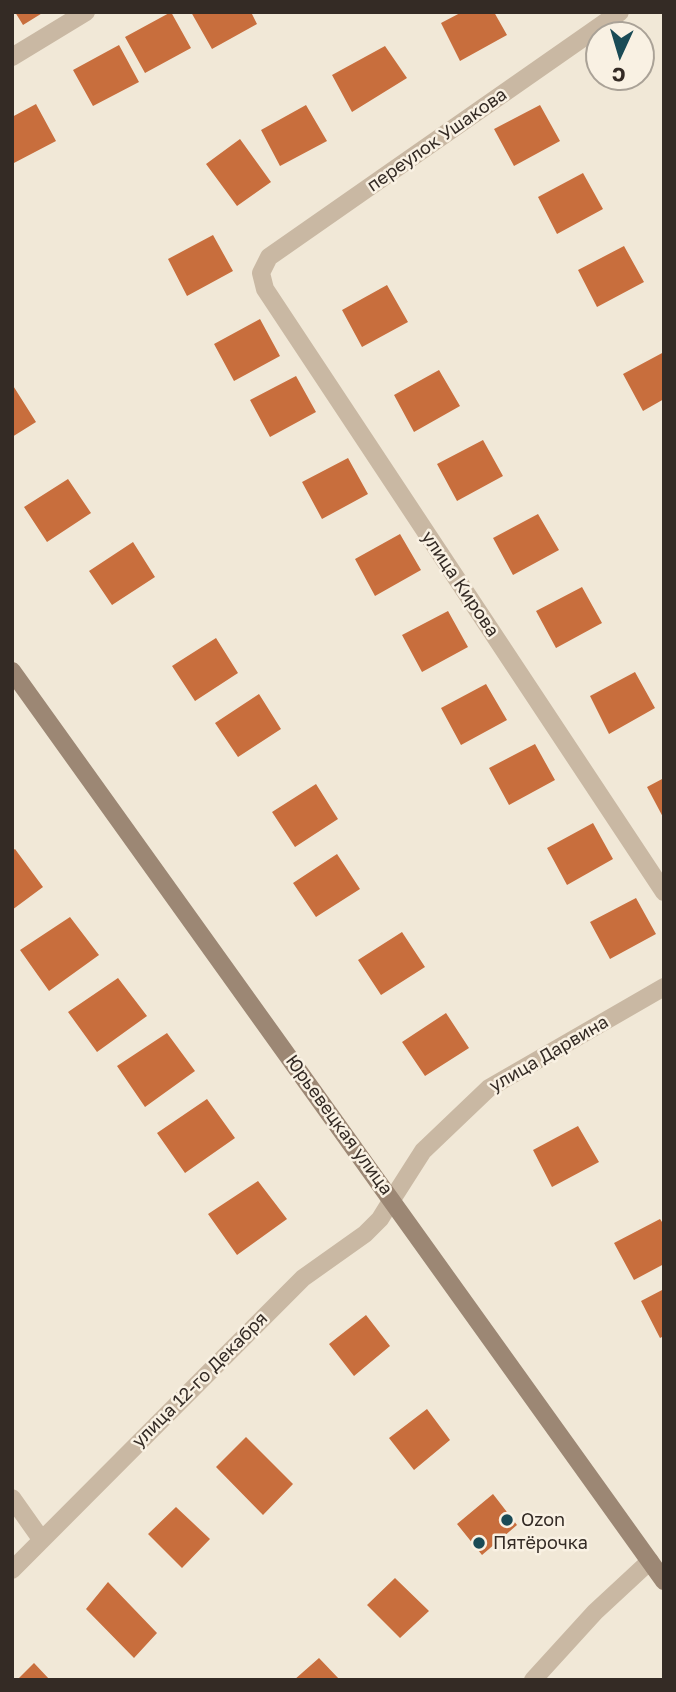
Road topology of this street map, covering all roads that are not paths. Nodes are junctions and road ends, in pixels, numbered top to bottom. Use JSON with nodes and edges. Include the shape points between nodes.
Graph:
{"nodes":[{"id":1,"x":86,"y":12,"type":"edge"},
{"id":2,"x":620,"y":12,"type":"edge"},
{"id":3,"x":12,"y":57,"type":"edge"},
{"id":4,"x":261,"y":273,"type":"joint"},
{"id":5,"x":12,"y":671,"type":"edge"},
{"id":6,"x":664,"y":892,"type":"edge"},
{"id":7,"x":664,"y":988,"type":"edge"},
{"id":8,"x":393,"y":1198,"type":"junction"},
{"id":9,"x":12,"y":1498,"type":"edge"},
{"id":10,"x":41,"y":1539,"type":"junction"},
{"id":11,"x":650,"y":1561,"type":"junction"},
{"id":12,"x":12,"y":1570,"type":"edge"},
{"id":13,"x":664,"y":1581,"type":"edge"},
{"id":14,"x":533,"y":1680,"type":"edge"}],
"edges":[{"from":1,"to":3,"type":"street"},
{"from":2,"to":4,"type":"street","name":"переулок Ушакова","via":[[269,257]]},
{"from":4,"to":6,"type":"street","name":"улица Кирова","via":[[265,289]]},
{"from":5,"to":8,"type":"main road","name":"Юрьевецкая улица"},
{"from":7,"to":8,"type":"street","name":"улица Дарвина","via":[[489,1088],[423,1151]]},
{"from":8,"to":10,"type":"street","name":"улица 12-го Декабря","via":[[365,1234],[303,1278]]},
{"from":8,"to":11,"type":"main road","name":"Юрьевецкая улица"},
{"from":9,"to":10,"type":"street"},
{"from":10,"to":12,"type":"street","name":"улица 12-го Декабря"},
{"from":11,"to":13,"type":"main road","name":"Юрьевецкая улица"},
{"from":11,"to":14,"type":"street"}]}
